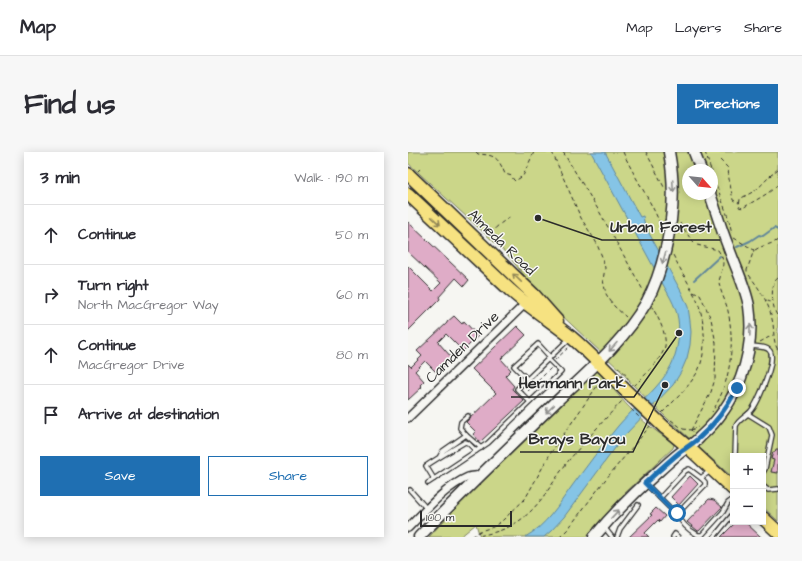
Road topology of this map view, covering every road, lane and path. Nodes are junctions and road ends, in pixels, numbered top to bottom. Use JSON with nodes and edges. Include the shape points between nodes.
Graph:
{"nodes":[{"id":1,"x":476,"y":152,"type":"edge"},
{"id":2,"x":534,"y":152,"type":"edge"},
{"id":3,"x":552,"y":152,"type":"edge"},
{"id":4,"x":563,"y":152,"type":"edge"},
{"id":5,"x":623,"y":152,"type":"edge"},
{"id":6,"x":646,"y":152,"type":"edge"},
{"id":7,"x":669,"y":152,"type":"edge"},
{"id":8,"x":694,"y":152,"type":"edge"},
{"id":9,"x":705,"y":152,"type":"edge"},
{"id":10,"x":720,"y":160,"type":"dead end"},
{"id":11,"x":699,"y":164,"type":"edge"},
{"id":12,"x":709,"y":164,"type":"edge"},
{"id":13,"x":778,"y":169,"type":"edge"},
{"id":14,"x":410,"y":179,"type":"edge"},
{"id":15,"x":778,"y":184,"type":"edge"},
{"id":16,"x":664,"y":187,"type":"dead end"},
{"id":17,"x":718,"y":190,"type":"edge"},
{"id":18,"x":408,"y":194,"type":"edge"},
{"id":19,"x":712,"y":200,"type":"edge"},
{"id":20,"x":740,"y":204,"type":"junction"},
{"id":21,"x":511,"y":216,"type":"dead end"},
{"id":22,"x":675,"y":221,"type":"junction"},
{"id":23,"x":662,"y":228,"type":"dead end"},
{"id":24,"x":490,"y":232,"type":"dead end"},
{"id":25,"x":778,"y":240,"type":"edge"},
{"id":26,"x":754,"y":250,"type":"junction"},
{"id":27,"x":672,"y":254,"type":"dead end"},
{"id":28,"x":778,"y":278,"type":"edge"},
{"id":29,"x":644,"y":291,"type":"dead end"},
{"id":30,"x":692,"y":291,"type":"junction"},
{"id":31,"x":534,"y":295,"type":"junction"},
{"id":32,"x":765,"y":300,"type":"junction"},
{"id":33,"x":773,"y":303,"type":"junction"},
{"id":34,"x":525,"y":304,"type":"junction"},
{"id":35,"x":648,"y":304,"type":"junction"},
{"id":36,"x":778,"y":317,"type":"edge"},
{"id":37,"x":630,"y":319,"type":"dead end"},
{"id":38,"x":774,"y":335,"type":"junction"},
{"id":39,"x":573,"y":339,"type":"junction"},
{"id":40,"x":759,"y":343,"type":"dead end"},
{"id":41,"x":749,"y":346,"type":"junction"},
{"id":42,"x":778,"y":350,"type":"edge"},
{"id":43,"x":549,"y":358,"type":"junction"},
{"id":44,"x":598,"y":362,"type":"junction"},
{"id":45,"x":553,"y":364,"type":"junction"},
{"id":46,"x":618,"y":366,"type":"dead end"},
{"id":47,"x":603,"y":378,"type":"dead end"},
{"id":48,"x":528,"y":379,"type":"junction"},
{"id":49,"x":628,"y":389,"type":"junction"},
{"id":50,"x":524,"y":395,"type":"junction"},
{"id":51,"x":530,"y":402,"type":"junction"},
{"id":52,"x":748,"y":414,"type":"junction"},
{"id":53,"x":709,"y":415,"type":"dead end"},
{"id":54,"x":468,"y":416,"type":"dead end"},
{"id":55,"x":408,"y":418,"type":"edge"},
{"id":56,"x":664,"y":421,"type":"junction"},
{"id":57,"x":701,"y":425,"type":"dead end"},
{"id":58,"x":650,"y":426,"type":"dead end"},
{"id":59,"x":691,"y":430,"type":"junction"},
{"id":60,"x":695,"y":434,"type":"dead end"},
{"id":61,"x":466,"y":435,"type":"junction"},
{"id":62,"x":688,"y":447,"type":"junction"},
{"id":63,"x":481,"y":448,"type":"junction"},
{"id":64,"x":476,"y":451,"type":"junction"},
{"id":65,"x":735,"y":453,"type":"edge"},
{"id":66,"x":440,"y":456,"type":"junction"},
{"id":67,"x":766,"y":464,"type":"edge"},
{"id":68,"x":712,"y":469,"type":"junction"},
{"id":69,"x":481,"y":475,"type":"junction"},
{"id":70,"x":701,"y":478,"type":"junction"},
{"id":71,"x":434,"y":479,"type":"junction"},
{"id":72,"x":428,"y":483,"type":"dead end"},
{"id":73,"x":645,"y":483,"type":"junction"},
{"id":74,"x":766,"y":488,"type":"edge"},
{"id":75,"x":732,"y":489,"type":"edge"},
{"id":76,"x":778,"y":489,"type":"edge"},
{"id":77,"x":410,"y":490,"type":"dead end"},
{"id":78,"x":660,"y":498,"type":"junction"},
{"id":79,"x":730,"y":501,"type":"edge"},
{"id":80,"x":638,"y":505,"type":"dead end"},
{"id":81,"x":427,"y":509,"type":"junction"},
{"id":82,"x":677,"y":513,"type":"junction"},
{"id":83,"x":730,"y":518,"type":"edge"},
{"id":84,"x":766,"y":521,"type":"edge"},
{"id":85,"x":603,"y":526,"type":"junction"},
{"id":86,"x":408,"y":528,"type":"edge"},
{"id":87,"x":778,"y":532,"type":"edge"},
{"id":88,"x":419,"y":537,"type":"edge"},
{"id":89,"x":473,"y":537,"type":"edge"},
{"id":90,"x":560,"y":537,"type":"edge"},
{"id":91,"x":594,"y":537,"type":"edge"},
{"id":92,"x":612,"y":537,"type":"edge"},
{"id":93,"x":617,"y":537,"type":"edge"},
{"id":94,"x":673,"y":537,"type":"edge"},
{"id":95,"x":678,"y":537,"type":"edge"},
{"id":96,"x":714,"y":537,"type":"edge"}],
"edges":[{"from":1,"to":2,"type":"path","via":[[495,157],[505,174],[512,176],[515,181],[523,176]]},
{"from":3,"to":37,"type":"path","via":[[581,218],[603,259],[606,294],[614,306]]},
{"from":4,"to":29,"type":"path"},
{"from":5,"to":23,"type":"path"},
{"from":6,"to":16,"type":"path"},
{"from":7,"to":22,"type":"main road","one_way":true},
{"from":8,"to":11,"type":"main road"},
{"from":9,"to":12,"type":"path"},
{"from":10,"to":20,"type":"path","via":[[728,168],[733,200]]},
{"from":13,"to":20,"type":"path","via":[[758,188],[740,199]]},
{"from":31,"to":14,"type":"main road","name":"Almeda Road","one_way":true},
{"from":15,"to":20,"type":"path","via":[[742,208],[739,207]]},
{"from":17,"to":26,"type":"path","via":[[733,237]]},
{"from":18,"to":34,"type":"main road","name":"Almeda Road","one_way":true},
{"from":41,"to":19,"type":"main road","one_way":true,"via":[[750,321],[746,294]]},
{"from":21,"to":24,"type":"path"},
{"from":22,"to":35,"type":"main road","one_way":true,"bridge":true},
{"from":22,"to":53,"type":"path","via":[[697,246],[718,250],[722,256],[719,281],[730,318],[730,359],[724,386]]},
{"from":25,"to":26,"type":"path"},
{"from":26,"to":32,"type":"path","via":[[747,273]]},
{"from":27,"to":30,"type":"path"},
{"from":28,"to":33,"type":"path","via":[[773,284]]},
{"from":30,"to":56,"type":"path","via":[[701,310],[703,322],[702,356],[698,370]]},
{"from":30,"to":59,"type":"path","via":[[700,295],[711,318],[716,343],[715,379]]},
{"from":31,"to":34,"type":"street","name":"Camden Drive"},
{"from":31,"to":39,"type":"main road","name":"Almeda Road"},
{"from":32,"to":33,"type":"path"},
{"from":32,"to":38,"type":"path","via":[[772,319]]},
{"from":33,"to":36,"type":"path"},
{"from":34,"to":39,"type":"main road","name":"Almeda Road"},
{"from":34,"to":55,"type":"street","name":"Camden Drive"},
{"from":35,"to":44,"type":"main road","one_way":true},
{"from":35,"to":49,"type":"path","via":[[662,328],[665,347],[656,362]]},
{"from":38,"to":40,"type":"path"},
{"from":38,"to":42,"type":"path"},
{"from":39,"to":43,"type":"lane"},
{"from":39,"to":44,"type":"main road","name":"Almeda Road"},
{"from":39,"to":45,"type":"path"},
{"from":41,"to":52,"type":"lane","via":[[768,349],[772,358],[762,392]]},
{"from":41,"to":62,"type":"main road","via":[[743,374],[730,401],[711,427]]},
{"from":43,"to":45,"type":"lane"},
{"from":43,"to":48,"type":"lane"},
{"from":43,"to":48,"type":"lane","via":[[538,344],[514,366]]},
{"from":44,"to":49,"type":"main road","name":"Almeda Road"},
{"from":44,"to":69,"type":"main road","one_way":true},
{"from":45,"to":50,"type":"path"},
{"from":45,"to":51,"type":"lane","via":[[561,372]]},
{"from":46,"to":49,"type":"path","via":[[623,371]]},
{"from":47,"to":89,"type":"path","via":[[559,440],[521,504],[493,527],[480,531]]},
{"from":48,"to":50,"type":"lane","via":[[517,389]]},
{"from":49,"to":56,"type":"main road","name":"Almeda Road","bridge":true},
{"from":49,"to":89,"type":"path","via":[[525,516],[506,528]]},
{"from":50,"to":51,"type":"lane"},
{"from":51,"to":63,"type":"lane"},
{"from":52,"to":65,"type":"lane","via":[[736,426]]},
{"from":52,"to":67,"type":"lane","via":[[769,427],[771,431]]},
{"from":54,"to":61,"type":"lane","via":[[461,422],[460,428]]},
{"from":56,"to":59,"type":"path"},
{"from":56,"to":62,"type":"main road","name":"Almeda Road"},
{"from":57,"to":59,"type":"path"},
{"from":58,"to":90,"type":"path"},
{"from":59,"to":60,"type":"path"},
{"from":61,"to":63,"type":"lane"},
{"from":61,"to":66,"type":"lane","via":[[443,451]]},
{"from":62,"to":68,"type":"main road","name":"Almeda Road"},
{"from":62,"to":73,"type":"main road"},
{"from":63,"to":64,"type":"lane"},
{"from":64,"to":66,"type":"lane","via":[[465,442]]},
{"from":64,"to":71,"type":"lane"},
{"from":66,"to":71,"type":"lane","via":[[426,466]]},
{"from":68,"to":70,"type":"lane"},
{"from":68,"to":75,"type":"main road","name":"Almeda Road"},
{"from":69,"to":81,"type":"street","via":[[460,482]]},
{"from":69,"to":88,"type":"main road"},
{"from":70,"to":78,"type":"lane","via":[[690,469],[685,471]]},
{"from":70,"to":82,"type":"lane","via":[[705,485]]},
{"from":71,"to":72,"type":"lane"},
{"from":73,"to":78,"type":"lane"},
{"from":85,"to":73,"type":"main road","one_way":true},
{"from":74,"to":76,"type":"lane"},
{"from":77,"to":81,"type":"lane"},
{"from":78,"to":82,"type":"lane"},
{"from":79,"to":82,"type":"lane","via":[[702,535],[698,536],[680,521]]},
{"from":80,"to":93,"type":"lane"},
{"from":81,"to":86,"type":"street"},
{"from":83,"to":96,"type":"lane"},
{"from":84,"to":87,"type":"main road"},
{"from":85,"to":91,"type":"main road"},
{"from":85,"to":92,"type":"lane"},
{"from":94,"to":95,"type":"lane","via":[[675,534]]}]}
